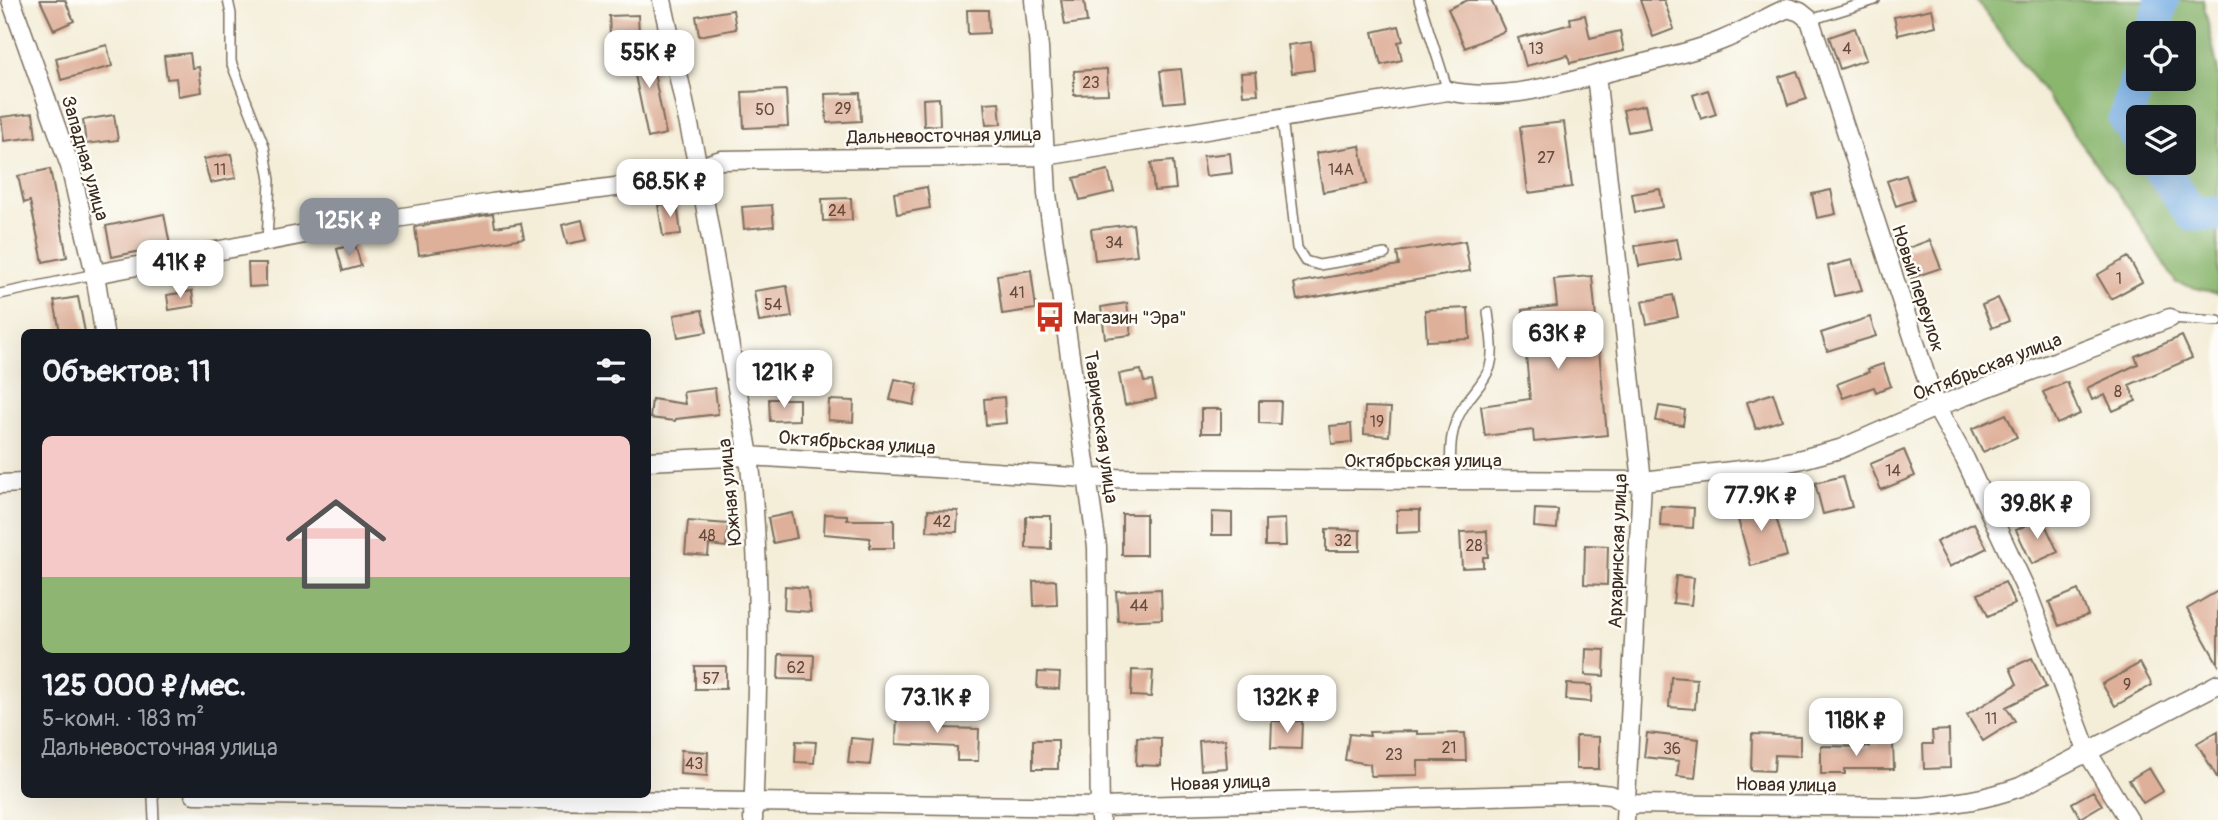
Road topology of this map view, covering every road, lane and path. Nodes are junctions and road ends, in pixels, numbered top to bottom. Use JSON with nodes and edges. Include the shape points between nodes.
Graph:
{"nodes":[{"id":1,"x":11,"y":0,"type":"edge"},
{"id":2,"x":228,"y":0,"type":"edge"},
{"id":3,"x":662,"y":0,"type":"edge"},
{"id":4,"x":1034,"y":0,"type":"edge"},
{"id":5,"x":1419,"y":0,"type":"edge"},
{"id":6,"x":1875,"y":0,"type":"edge"},
{"id":7,"x":1788,"y":4,"type":"edge"},
{"id":8,"x":1810,"y":20,"type":"junction"},
{"id":9,"x":1596,"y":75,"type":"junction"},
{"id":10,"x":1448,"y":91,"type":"junction"},
{"id":11,"x":1282,"y":117,"type":"junction"},
{"id":12,"x":1045,"y":156,"type":"junction"},
{"id":13,"x":699,"y":176,"type":"junction"},
{"id":14,"x":267,"y":241,"type":"junction"},
{"id":15,"x":1385,"y":254,"type":"dead end"},
{"id":16,"x":95,"y":274,"type":"junction"},
{"id":17,"x":0,"y":294,"type":"edge"},
{"id":18,"x":1488,"y":312,"type":"dead end"},
{"id":19,"x":2171,"y":318,"type":"joint"},
{"id":20,"x":2218,"y":321,"type":"edge"},
{"id":21,"x":104,"y":329,"type":"edge"},
{"id":22,"x":1936,"y":407,"type":"junction"},
{"id":23,"x":749,"y":456,"type":"junction"},
{"id":24,"x":651,"y":460,"type":"edge"},
{"id":25,"x":1088,"y":478,"type":"junction"},
{"id":26,"x":1451,"y":481,"type":"junction"},
{"id":27,"x":1643,"y":481,"type":"junction"},
{"id":28,"x":21,"y":483,"type":"edge"},
{"id":29,"x":0,"y":484,"type":"edge"},
{"id":30,"x":2218,"y":684,"type":"edge"},
{"id":31,"x":2088,"y":753,"type":"junction"},
{"id":32,"x":153,"y":798,"type":"edge"},
{"id":33,"x":326,"y":798,"type":"edge"},
{"id":34,"x":753,"y":811,"type":"edge"},
{"id":35,"x":1625,"y":812,"type":"edge"},
{"id":36,"x":1100,"y":813,"type":"edge"},
{"id":37,"x":154,"y":820,"type":"edge"},
{"id":38,"x":2129,"y":820,"type":"edge"}],
"edges":[{"from":1,"to":16,"type":"street","name":"Западная улица","via":[[69,166]]},
{"from":2,"to":14,"type":"lane","via":[[231,62],[264,146],[270,180]]},
{"from":3,"to":13,"type":"street","name":"Южная улица"},
{"from":4,"to":12,"type":"street","name":"Таврическая улица"},
{"from":5,"to":10,"type":"lane"},
{"from":6,"to":8,"type":"lane"},
{"from":7,"to":8,"type":"street"},
{"from":7,"to":9,"type":"street","name":"Дальневосточная улица","via":[[1748,29],[1695,50]]},
{"from":8,"to":22,"type":"street","name":"Новый переулок"},
{"from":9,"to":10,"type":"street","name":"Дальневосточная улица","via":[[1499,95]]},
{"from":9,"to":27,"type":"street","name":"Архаринская улица"},
{"from":10,"to":11,"type":"street","name":"Дальневосточная улица"},
{"from":11,"to":12,"type":"street","name":"Дальневосточная улица"},
{"from":11,"to":15,"type":"lane","via":[[1297,248],[1305,261],[1319,265]]},
{"from":12,"to":13,"type":"street","name":"Дальневосточная улица","via":[[735,159],[710,163]]},
{"from":12,"to":25,"type":"street","name":"Таврическая улица"},
{"from":13,"to":14,"type":"street","name":"Дальневосточная улица","via":[[492,203]]},
{"from":13,"to":23,"type":"street","name":"Южная улица"},
{"from":14,"to":16,"type":"street","name":"Дальневосточная улица"},
{"from":16,"to":17,"type":"lane"},
{"from":16,"to":21,"type":"street","name":"Западная улица"},
{"from":18,"to":26,"type":"lane","via":[[1491,364],[1454,423],[1449,443]]},
{"from":19,"to":20,"type":"lane"},
{"from":19,"to":22,"type":"street","name":"Октябрьская улица"},
{"from":22,"to":27,"type":"street","name":"Октябрьская улица","via":[[1840,449],[1798,460]]},
{"from":22,"to":31,"type":"street","name":"Новый переулок","via":[[2027,592]]},
{"from":23,"to":24,"type":"street","name":"Октябрьская улица"},
{"from":23,"to":25,"type":"street","name":"Октябрьская улица"},
{"from":23,"to":34,"type":"street","name":"Южная улица","via":[[758,570]]},
{"from":25,"to":26,"type":"street","name":"Октябрьская улица"},
{"from":25,"to":36,"type":"street","name":"Таврическая улица","via":[[1099,584]]},
{"from":26,"to":27,"type":"street","name":"Октябрьская улица"},
{"from":27,"to":35,"type":"street","name":"Архаринская улица"},
{"from":28,"to":29,"type":"street"},
{"from":30,"to":31,"type":"street","name":"Новая улица"},
{"from":31,"to":35,"type":"street","name":"Новая улица","via":[[2020,787],[1966,802],[1919,807]]},
{"from":31,"to":38,"type":"street","name":"Новый переулок"},
{"from":32,"to":37,"type":"lane"},
{"from":33,"to":34,"type":"street","name":"Новая улица"},
{"from":34,"to":36,"type":"street","name":"Новая улица"},
{"from":35,"to":36,"type":"street","name":"Новая улица","via":[[1611,795],[1593,793]]}]}
